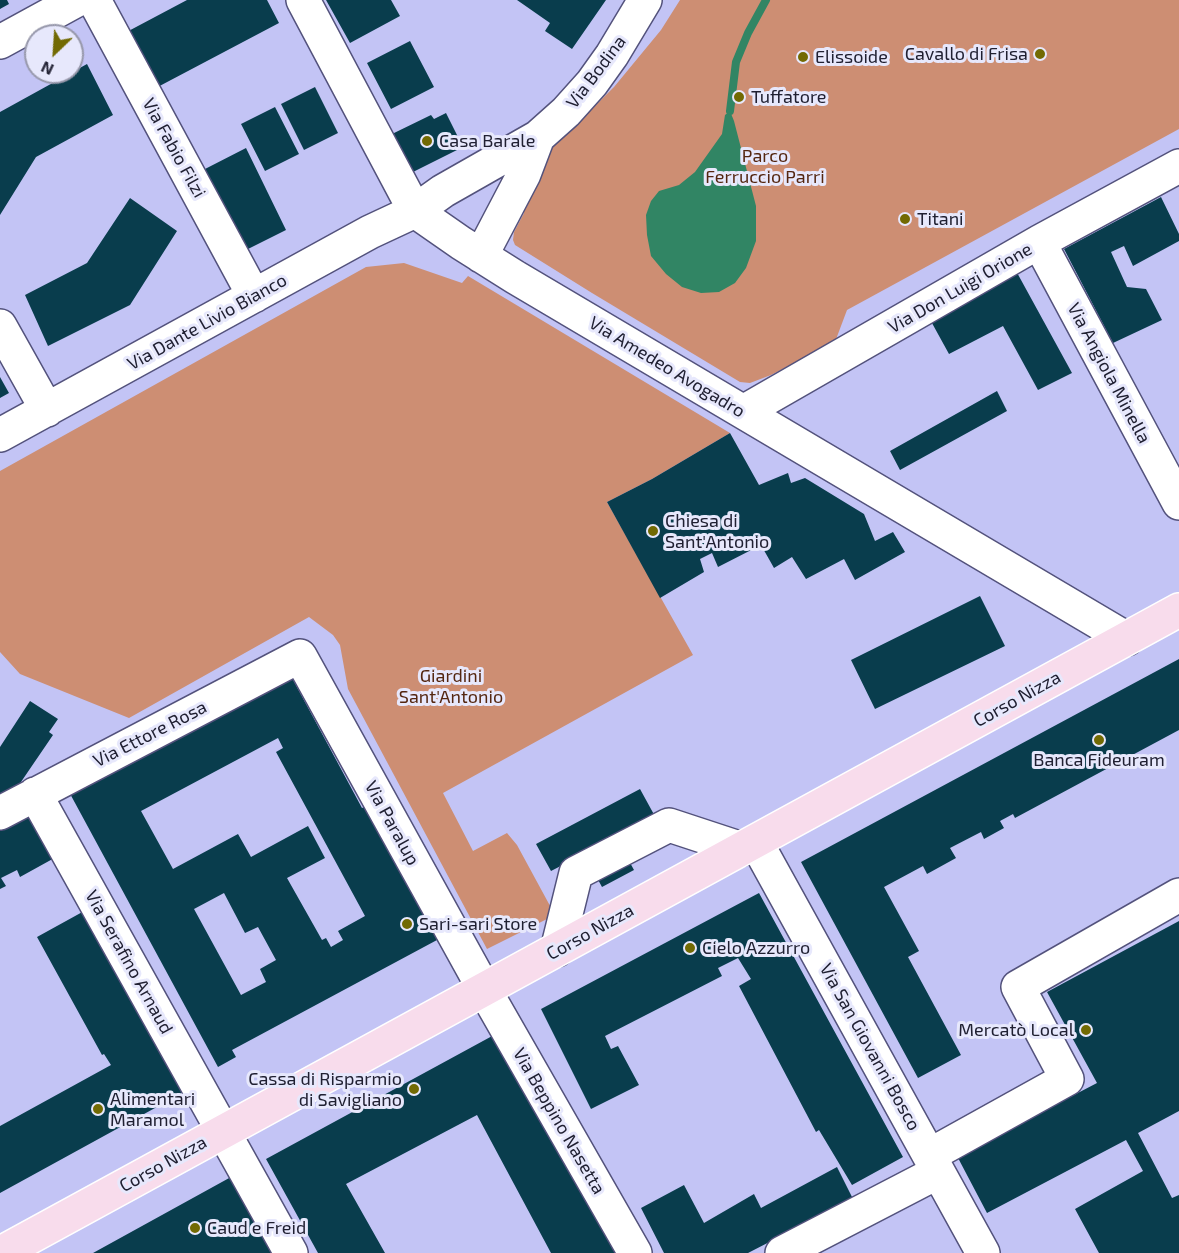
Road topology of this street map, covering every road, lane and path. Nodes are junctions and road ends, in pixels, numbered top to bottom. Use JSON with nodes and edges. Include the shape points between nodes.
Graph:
{"nodes":[{"id":1,"x":77,"y":0,"type":"edge"},
{"id":2,"x":94,"y":0,"type":"edge"},
{"id":3,"x":303,"y":0,"type":"edge"},
{"id":4,"x":645,"y":0,"type":"edge"},
{"id":5,"x":0,"y":42,"type":"edge"},
{"id":6,"x":538,"y":137,"type":"junction"},
{"id":7,"x":1179,"y":166,"type":"edge"},
{"id":8,"x":415,"y":211,"type":"junction"},
{"id":9,"x":1039,"y":242,"type":"junction"},
{"id":10,"x":481,"y":256,"type":"junction"},
{"id":11,"x":254,"y":296,"type":"junction"},
{"id":12,"x":0,"y":326,"type":"edge"},
{"id":13,"x":47,"y":410,"type":"junction"},
{"id":14,"x":743,"y":412,"type":"junction"},
{"id":15,"x":0,"y":435,"type":"edge"},
{"id":16,"x":1179,"y":503,"type":"edge"},
{"id":17,"x":1179,"y":610,"type":"edge"},
{"id":18,"x":1127,"y":639,"type":"junction"},
{"id":19,"x":300,"y":656,"type":"joint"},
{"id":20,"x":35,"y":794,"type":"junction"},
{"id":21,"x":0,"y":813,"type":"edge"},
{"id":22,"x":749,"y":845,"type":"junction"},
{"id":23,"x":1179,"y":895,"type":"edge"},
{"id":24,"x":557,"y":950,"type":"junction"},
{"id":25,"x":484,"y":989,"type":"junction"},
{"id":26,"x":222,"y":1131,"type":"junction"},
{"id":27,"x":934,"y":1163,"type":"junction"},
{"id":28,"x":1,"y":1253,"type":"edge"},
{"id":29,"x":291,"y":1253,"type":"edge"},
{"id":30,"x":635,"y":1253,"type":"edge"},
{"id":31,"x":782,"y":1253,"type":"edge"},
{"id":32,"x":983,"y":1253,"type":"edge"}],
"edges":[{"from":1,"to":5,"type":"street"},
{"from":2,"to":11,"type":"street","name":"Via Fabio Filzi"},
{"from":3,"to":8,"type":"street","name":"Via Amedeo Avogadro"},
{"from":4,"to":6,"type":"street","name":"Via Bodina","via":[[592,82]]},
{"from":6,"to":8,"type":"street","name":"Via Bodina"},
{"from":6,"to":10,"type":"street","name":"Via Bodina","via":[[524,174]]},
{"from":7,"to":9,"type":"street","name":"Via Don Luigi Orione"},
{"from":8,"to":10,"type":"street","name":"Via Amedeo Avogadro"},
{"from":8,"to":11,"type":"street","name":"Via Dante Livio Bianco","via":[[370,231]]},
{"from":9,"to":14,"type":"street","name":"Via Don Luigi Orione"},
{"from":9,"to":16,"type":"street","name":"Via Angiola Minella"},
{"from":10,"to":14,"type":"street","name":"Via Amedeo Avogadro"},
{"from":11,"to":13,"type":"street","name":"Via Dante Livio Bianco"},
{"from":12,"to":13,"type":"street"},
{"from":13,"to":15,"type":"street","name":"Via Dante Livio Bianco"},
{"from":14,"to":18,"type":"street","name":"Via Amedeo Avogadro"},
{"from":17,"to":18,"type":"main road","name":"Corso Nizza"},
{"from":18,"to":22,"type":"main road","name":"Corso Nizza"},
{"from":19,"to":20,"type":"street","name":"Via Ettore Rosa"},
{"from":19,"to":25,"type":"street","name":"Via Paralup"},
{"from":20,"to":21,"type":"street","name":"Via Ettore Rosa"},
{"from":20,"to":26,"type":"street","name":"Via Serafino Arnaud"},
{"from":22,"to":24,"type":"main road","name":"Corso Nizza"},
{"from":22,"to":24,"type":"street","via":[[669,825],[576,873]]},
{"from":22,"to":27,"type":"street","name":"Via San Giovanni Bosco"},
{"from":23,"to":27,"type":"street","via":[[1018,987],[1067,1079]]},
{"from":24,"to":25,"type":"main road","name":"Corso Nizza"},
{"from":25,"to":26,"type":"main road","name":"Corso Nizza"},
{"from":25,"to":30,"type":"street","name":"Via Beppino Nasetta"},
{"from":26,"to":28,"type":"main road","name":"Corso Nizza"},
{"from":26,"to":29,"type":"street","name":"Via Serafino Arnaud"},
{"from":27,"to":31,"type":"street"},
{"from":27,"to":32,"type":"street","name":"Via San Giovanni Bosco"}]}
